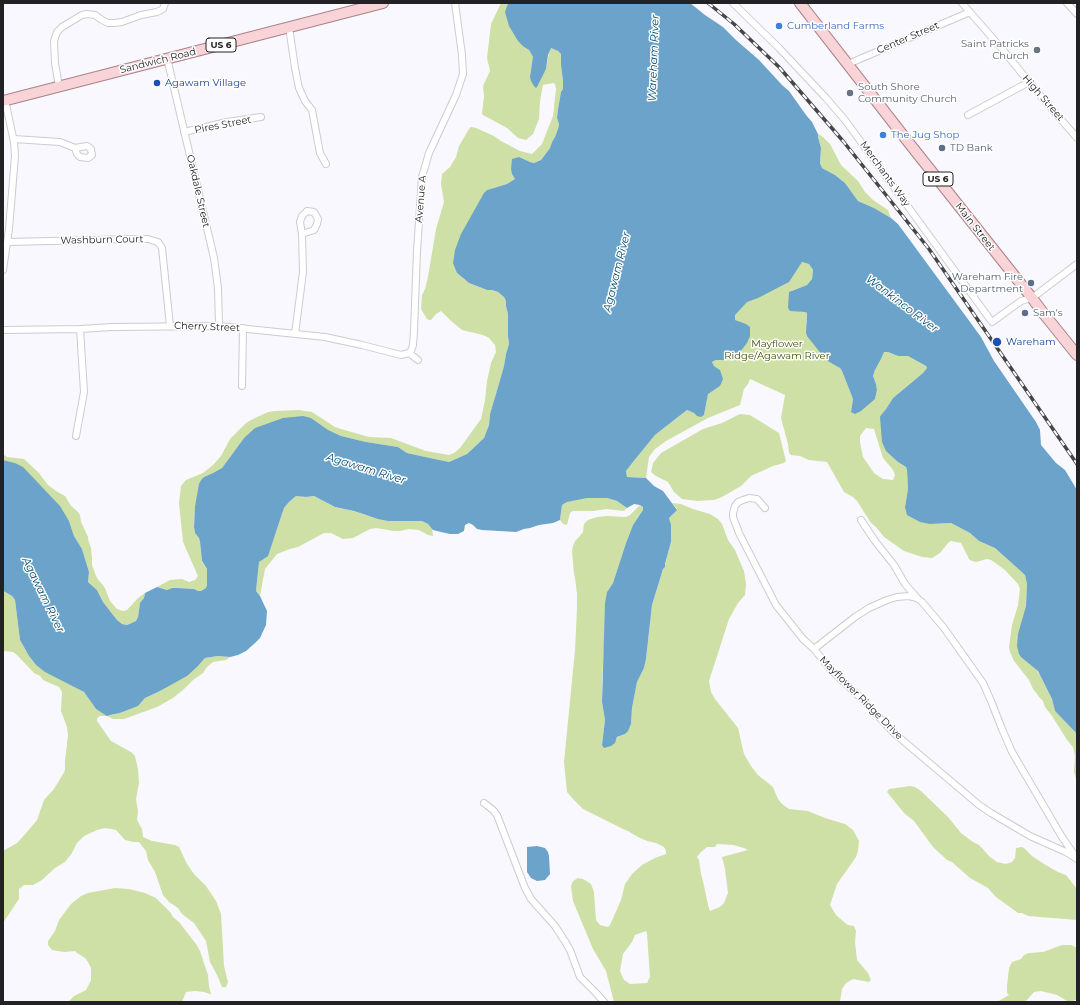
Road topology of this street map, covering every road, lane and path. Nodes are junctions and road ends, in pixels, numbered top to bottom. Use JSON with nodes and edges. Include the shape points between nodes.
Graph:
{"nodes":[{"id":1,"x":165,"y":3,"type":"edge"},
{"id":2,"x":383,"y":3,"type":"edge"},
{"id":3,"x":456,"y":3,"type":"edge"},
{"id":4,"x":733,"y":3,"type":"edge"},
{"id":5,"x":800,"y":3,"type":"edge"},
{"id":6,"x":962,"y":3,"type":"edge"},
{"id":7,"x":1067,"y":3,"type":"edge"},
{"id":8,"x":970,"y":12,"type":"junction"},
{"id":9,"x":1077,"y":14,"type":"edge"},
{"id":10,"x":289,"y":27,"type":"junction"},
{"id":11,"x":168,"y":58,"type":"junction"},
{"id":12,"x":848,"y":64,"type":"junction"},
{"id":13,"x":1029,"y":82,"type":"junction"},
{"id":14,"x":59,"y":86,"type":"junction"},
{"id":15,"x":4,"y":100,"type":"edge"},
{"id":16,"x":968,"y":115,"type":"dead end"},
{"id":17,"x":261,"y":117,"type":"dead end"},
{"id":18,"x":184,"y":132,"type":"junction"},
{"id":19,"x":1077,"y":138,"type":"edge"},
{"id":20,"x":14,"y":139,"type":"junction"},
{"id":21,"x":74,"y":148,"type":"dead end"},
{"id":22,"x":326,"y":164,"type":"dead end"},
{"id":23,"x":302,"y":234,"type":"dead end"},
{"id":24,"x":8,"y":242,"type":"junction"},
{"id":25,"x":1077,"y":264,"type":"edge"},
{"id":26,"x":3,"y":270,"type":"edge"},
{"id":27,"x":1032,"y":298,"type":"junction"},
{"id":28,"x":170,"y":326,"type":"junction"},
{"id":29,"x":219,"y":326,"type":"junction"},
{"id":30,"x":242,"y":328,"type":"junction"},
{"id":31,"x":80,"y":329,"type":"junction"},
{"id":32,"x":3,"y":330,"type":"edge"},
{"id":33,"x":295,"y":334,"type":"junction"},
{"id":34,"x":409,"y":353,"type":"junction"},
{"id":35,"x":1077,"y":355,"type":"edge"},
{"id":36,"x":418,"y":360,"type":"dead end"},
{"id":37,"x":242,"y":386,"type":"dead end"},
{"id":38,"x":76,"y":436,"type":"dead end"},
{"id":39,"x":765,"y":508,"type":"dead end"},
{"id":40,"x":861,"y":520,"type":"dead end"},
{"id":41,"x":917,"y":598,"type":"junction"},
{"id":42,"x":814,"y":649,"type":"junction"},
{"id":43,"x":484,"y":803,"type":"dead end"},
{"id":44,"x":1077,"y":859,"type":"edge"},
{"id":45,"x":604,"y":1002,"type":"edge"}],
"edges":[{"from":1,"to":14,"type":"street","via":[[163,9],[157,12],[122,22],[108,22],[87,14],[62,27],[54,41]]},
{"from":2,"to":10,"type":"main road","name":"Sandwich Road","number":"US 6"},
{"from":3,"to":34,"type":"street","name":"Avenue A","via":[[463,74],[429,153],[422,177],[414,334],[412,350]]},
{"from":4,"to":27,"type":"street","name":"Merchants Way","via":[[779,48],[845,120],[992,322],[1021,301]]},
{"from":5,"to":12,"type":"main road","name":"Main Street","number":"US 6"},
{"from":6,"to":8,"type":"street","name":"High Street"},
{"from":7,"to":9,"type":"street"},
{"from":8,"to":12,"type":"street","name":"Center Street"},
{"from":8,"to":13,"type":"street","name":"High Street"},
{"from":10,"to":11,"type":"main road","name":"Sandwich Road","number":"US 6"},
{"from":10,"to":22,"type":"street","via":[[298,83],[302,97],[312,110],[320,153]]},
{"from":11,"to":14,"type":"main road","name":"Sandwich Road","number":"US 6"},
{"from":11,"to":18,"type":"street","name":"Oakdale Street"},
{"from":12,"to":27,"type":"main road","name":"Main Street","number":"US 6"},
{"from":13,"to":16,"type":"street"},
{"from":13,"to":19,"type":"street","name":"High Street"},
{"from":14,"to":15,"type":"main road","name":"Sandwich Road","number":"US 6"},
{"from":15,"to":20,"type":"street"},
{"from":17,"to":18,"type":"street","name":"Pires Street"},
{"from":18,"to":29,"type":"street","name":"Oakdale Street","via":[[214,258]]},
{"from":20,"to":21,"type":"street","via":[[60,142]]},
{"from":20,"to":24,"type":"street"},
{"from":23,"to":33,"type":"street","via":[[302,272]]},
{"from":24,"to":26,"type":"street"},
{"from":24,"to":28,"type":"street","name":"Washburn Court","via":[[135,238],[158,242],[162,248]]},
{"from":25,"to":27,"type":"street"},
{"from":27,"to":35,"type":"main road","name":"Main Street","number":"US 6"},
{"from":28,"to":29,"type":"street","name":"Cherry Street"},
{"from":28,"to":31,"type":"street","name":"Cherry Street"},
{"from":29,"to":30,"type":"street","name":"Cherry Street"},
{"from":30,"to":33,"type":"street","name":"Cherry Street"},
{"from":30,"to":37,"type":"street"},
{"from":31,"to":32,"type":"street","name":"Cherry Street"},
{"from":31,"to":38,"type":"street","via":[[84,392]]},
{"from":33,"to":34,"type":"street","name":"Cherry Street","via":[[334,338],[401,355]]},
{"from":34,"to":36,"type":"street"},
{"from":39,"to":42,"type":"street","name":"Mayflower Ridge Drive","via":[[757,500],[749,498],[738,502],[734,508],[734,521],[776,605]]},
{"from":40,"to":41,"type":"street","name":"Mayflower Ridge Drive"},
{"from":41,"to":42,"type":"street","via":[[897,597],[869,608]]},
{"from":41,"to":44,"type":"street","name":"Mayflower Ridge Drive","via":[[944,628],[982,683],[1012,752]]},
{"from":42,"to":44,"type":"street","name":"Mayflower Ridge Drive","via":[[830,670],[894,733],[979,805],[1039,841]]},
{"from":43,"to":45,"type":"street","via":[[497,816],[525,888],[566,943],[580,977]]}]}
